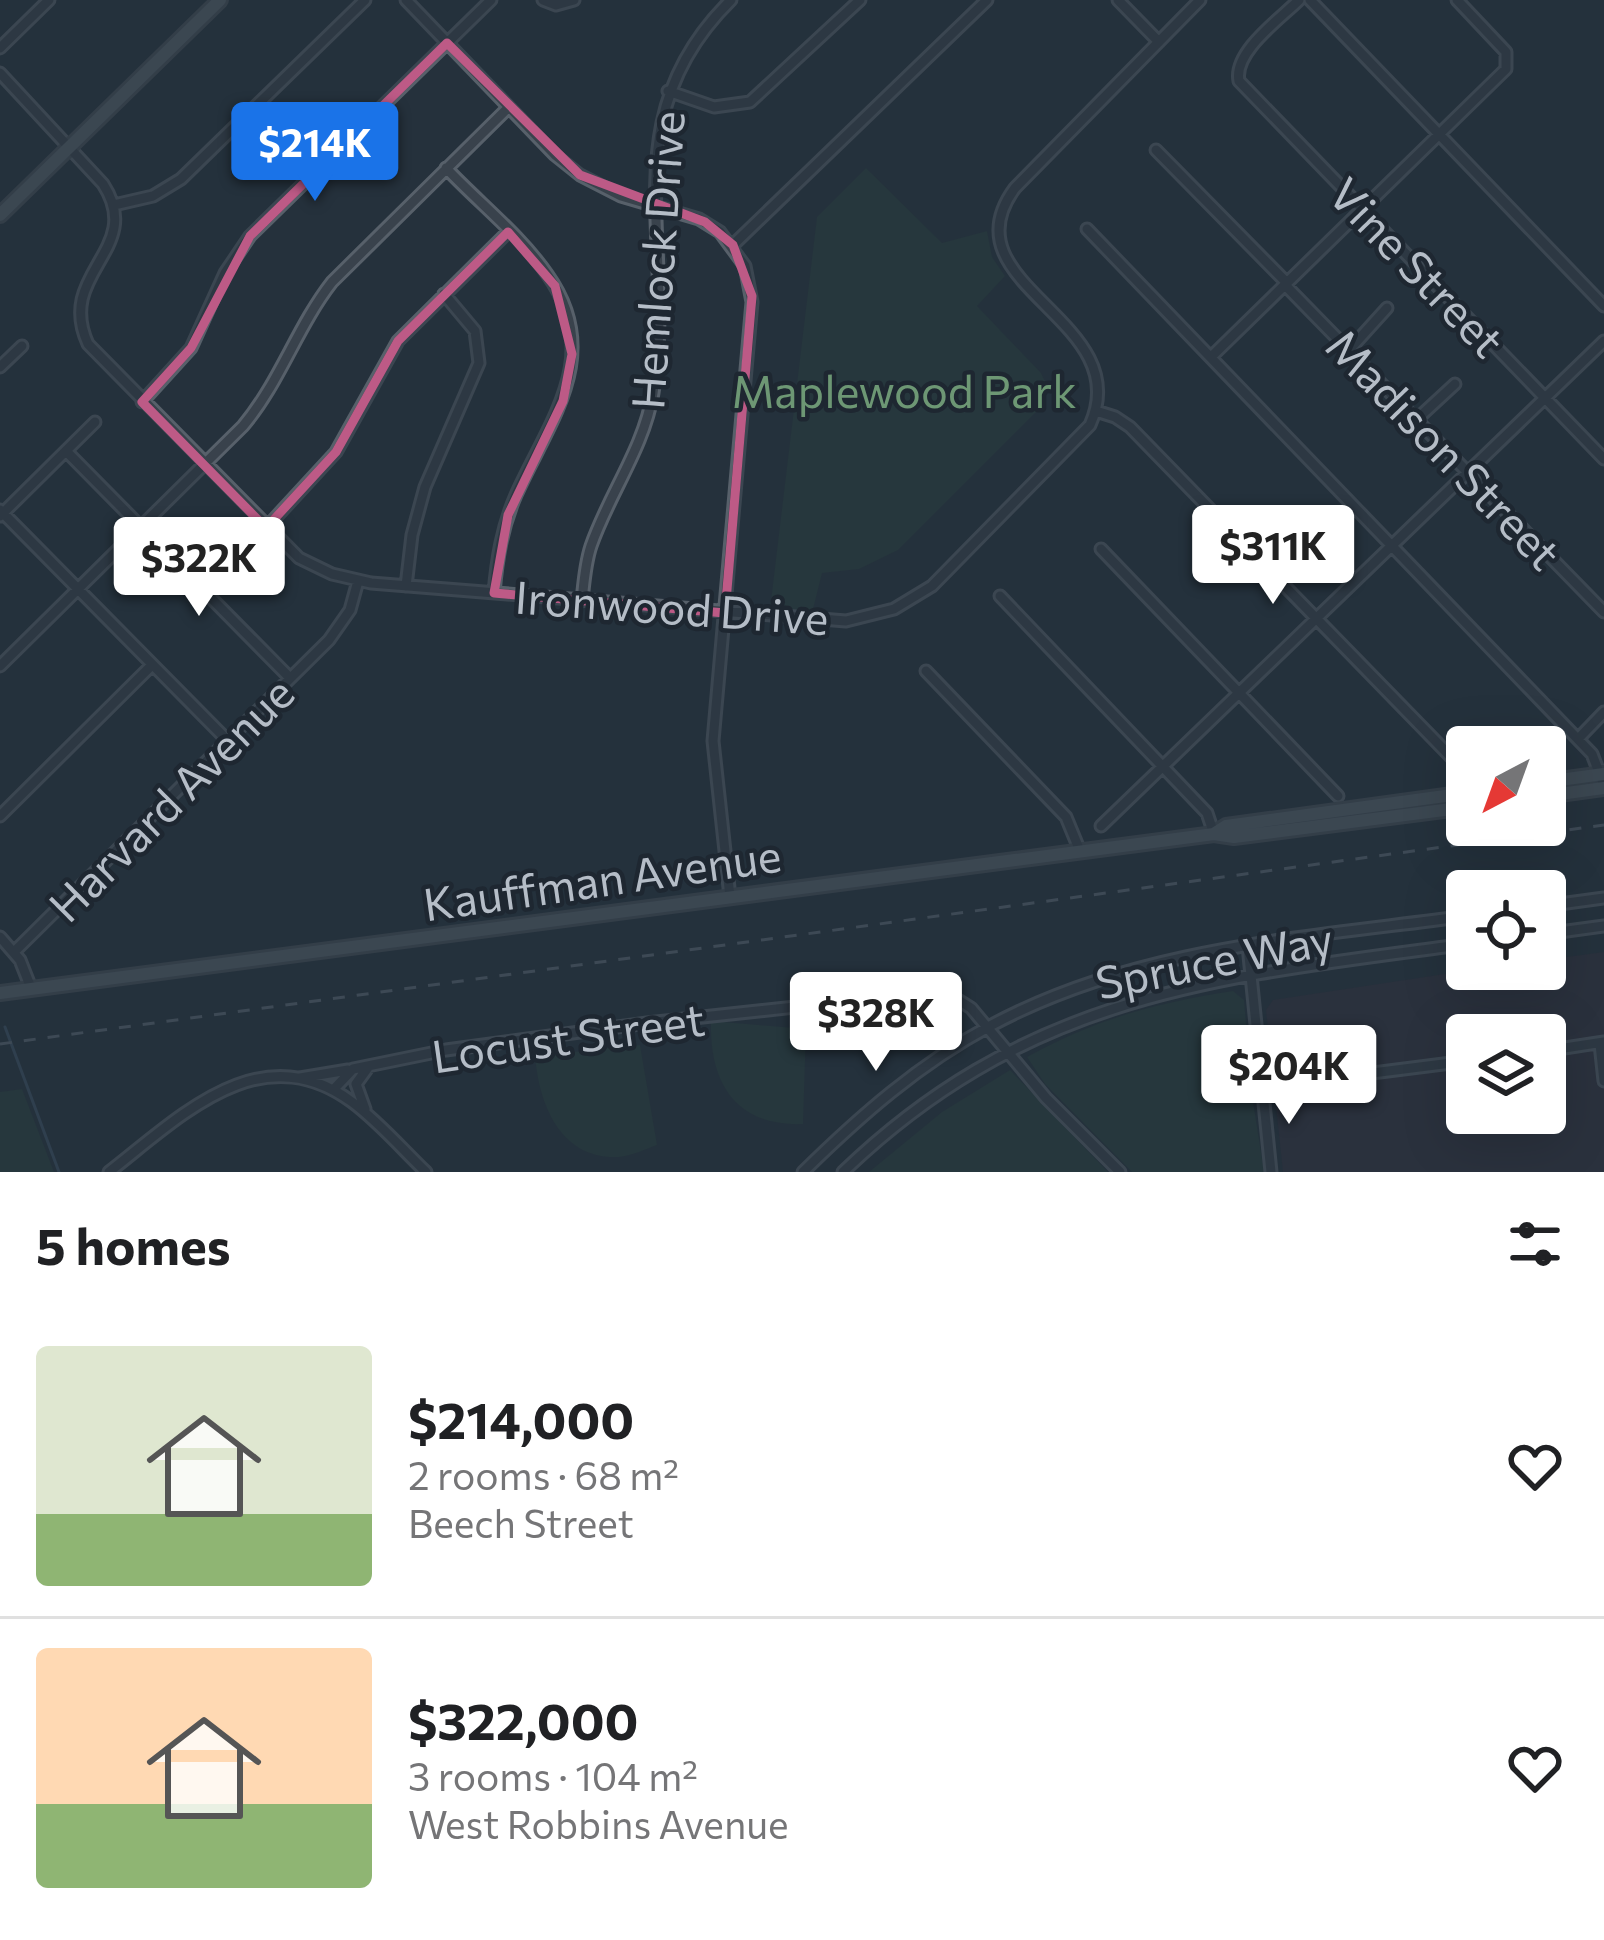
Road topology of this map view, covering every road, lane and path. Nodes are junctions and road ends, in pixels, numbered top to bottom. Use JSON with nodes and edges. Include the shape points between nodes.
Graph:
{"nodes":[{"id":1,"x":49,"y":0,"type":"edge"},
{"id":2,"x":220,"y":0,"type":"edge"},
{"id":3,"x":364,"y":0,"type":"edge"},
{"id":4,"x":406,"y":0,"type":"edge"},
{"id":5,"x":491,"y":0,"type":"edge"},
{"id":6,"x":544,"y":0,"type":"edge"},
{"id":7,"x":574,"y":0,"type":"edge"},
{"id":8,"x":731,"y":0,"type":"edge"},
{"id":9,"x":860,"y":0,"type":"edge"},
{"id":10,"x":988,"y":0,"type":"edge"},
{"id":11,"x":1118,"y":0,"type":"edge"},
{"id":12,"x":1200,"y":0,"type":"edge"},
{"id":13,"x":1299,"y":0,"type":"edge"},
{"id":14,"x":1310,"y":0,"type":"edge"},
{"id":15,"x":1457,"y":0,"type":"edge"},
{"id":16,"x":447,"y":43,"type":"junction"},
{"id":17,"x":1159,"y":43,"type":"junction"},
{"id":18,"x":0,"y":49,"type":"edge"},
{"id":19,"x":0,"y":73,"type":"edge"},
{"id":20,"x":668,"y":91,"type":"junction"},
{"id":21,"x":509,"y":107,"type":"junction"},
{"id":22,"x":1440,"y":135,"type":"junction"},
{"id":23,"x":70,"y":147,"type":"junction"},
{"id":24,"x":1156,"y":150,"type":"dead end"},
{"id":25,"x":446,"y":168,"type":"junction"},
{"id":26,"x":114,"y":205,"type":"junction"},
{"id":27,"x":658,"y":207,"type":"junction"},
{"id":28,"x":1363,"y":209,"type":"junction"},
{"id":29,"x":0,"y":215,"type":"edge"},
{"id":30,"x":1087,"y":229,"type":"dead end"},
{"id":31,"x":508,"y":232,"type":"junction"},
{"id":32,"x":733,"y":245,"type":"junction"},
{"id":33,"x":1286,"y":284,"type":"junction"},
{"id":34,"x":444,"y":294,"type":"junction"},
{"id":35,"x":1604,"y":306,"type":"edge"},
{"id":36,"x":1387,"y":308,"type":"dead end"},
{"id":37,"x":1604,"y":341,"type":"edge"},
{"id":38,"x":22,"y":346,"type":"dead end"},
{"id":39,"x":1349,"y":350,"type":"junction"},
{"id":40,"x":1211,"y":357,"type":"junction"},
{"id":41,"x":0,"y":367,"type":"edge"},
{"id":42,"x":1455,"y":383,"type":"dead end"},
{"id":43,"x":1545,"y":398,"type":"junction"},
{"id":44,"x":142,"y":402,"type":"junction"},
{"id":45,"x":1096,"y":411,"type":"junction"},
{"id":46,"x":1416,"y":420,"type":"junction"},
{"id":47,"x":95,"y":422,"type":"dead end"},
{"id":48,"x":66,"y":451,"type":"junction"},
{"id":49,"x":1604,"y":460,"type":"edge"},
{"id":50,"x":204,"y":465,"type":"junction"},
{"id":51,"x":1468,"y":472,"type":"junction"},
{"id":52,"x":1,"y":513,"type":"edge"},
{"id":53,"x":140,"y":527,"type":"junction"},
{"id":54,"x":266,"y":527,"type":"junction"},
{"id":55,"x":1392,"y":545,"type":"junction"},
{"id":56,"x":1101,"y":549,"type":"dead end"},
{"id":57,"x":358,"y":581,"type":"junction"},
{"id":58,"x":406,"y":586,"type":"junction"},
{"id":59,"x":78,"y":589,"type":"junction"},
{"id":60,"x":494,"y":593,"type":"junction"},
{"id":61,"x":1000,"y":596,"type":"dead end"},
{"id":62,"x":582,"y":601,"type":"junction"},
{"id":63,"x":1604,"y":612,"type":"edge"},
{"id":64,"x":725,"y":613,"type":"junction"},
{"id":65,"x":1316,"y":618,"type":"junction"},
{"id":66,"x":152,"y":664,"type":"junction"},
{"id":67,"x":0,"y":667,"type":"edge"},
{"id":68,"x":926,"y":671,"type":"dead end"},
{"id":69,"x":290,"y":678,"type":"junction"},
{"id":70,"x":1240,"y":692,"type":"junction"},
{"id":71,"x":1604,"y":712,"type":"edge"},
{"id":72,"x":227,"y":740,"type":"junction"},
{"id":73,"x":1578,"y":740,"type":"junction"},
{"id":74,"x":1446,"y":752,"type":"edge"},
{"id":75,"x":1162,"y":766,"type":"junction"},
{"id":76,"x":1603,"y":781,"type":"edge"},
{"id":77,"x":1566,"y":782,"type":"edge"},
{"id":78,"x":1566,"y":791,"type":"edge"},
{"id":79,"x":1339,"y":796,"type":"dead end"},
{"id":80,"x":1446,"y":796,"type":"edge"},
{"id":81,"x":1446,"y":810,"type":"edge"},
{"id":82,"x":0,"y":816,"type":"edge"},
{"id":83,"x":1101,"y":826,"type":"dead end"},
{"id":84,"x":1214,"y":834,"type":"junction"},
{"id":85,"x":1080,"y":851,"type":"junction"},
{"id":86,"x":730,"y":897,"type":"junction"},
{"id":87,"x":1604,"y":898,"type":"edge"},
{"id":88,"x":1566,"y":903,"type":"edge"},
{"id":89,"x":1446,"y":919,"type":"edge"},
{"id":90,"x":1604,"y":926,"type":"edge"},
{"id":91,"x":1566,"y":931,"type":"edge"},
{"id":92,"x":0,"y":937,"type":"edge"},
{"id":93,"x":1248,"y":946,"type":"junction"},
{"id":94,"x":1446,"y":947,"type":"edge"},
{"id":95,"x":14,"y":952,"type":"junction"},
{"id":96,"x":1252,"y":975,"type":"junction"},
{"id":97,"x":31,"y":988,"type":"junction"},
{"id":98,"x":0,"y":993,"type":"edge"},
{"id":99,"x":988,"y":1027,"type":"junction"},
{"id":100,"x":1602,"y":1043,"type":"edge"},
{"id":101,"x":1566,"y":1048,"type":"edge"},
{"id":102,"x":1008,"y":1051,"type":"junction"},
{"id":103,"x":1446,"y":1064,"type":"edge"},
{"id":104,"x":370,"y":1066,"type":"junction"},
{"id":105,"x":353,"y":1069,"type":"junction"},
{"id":106,"x":295,"y":1079,"type":"junction"},
{"id":107,"x":1604,"y":1081,"type":"edge"},
{"id":108,"x":1262,"y":1087,"type":"junction"},
{"id":109,"x":333,"y":1090,"type":"junction"},
{"id":110,"x":367,"y":1114,"type":"junction"},
{"id":111,"x":805,"y":1171,"type":"edge"},
{"id":112,"x":110,"y":1172,"type":"edge"},
{"id":113,"x":426,"y":1172,"type":"edge"},
{"id":114,"x":844,"y":1172,"type":"edge"},
{"id":115,"x":1120,"y":1172,"type":"edge"},
{"id":116,"x":1270,"y":1172,"type":"edge"}],
"edges":[{"from":1,"to":18,"type":"street"},
{"from":2,"to":23,"type":"main road"},
{"from":3,"to":26,"type":"street","via":[[175,184]]},
{"from":4,"to":16,"type":"street"},
{"from":5,"to":16,"type":"street"},
{"from":6,"to":7,"type":"street"},
{"from":8,"to":20,"type":"street","name":"Hemlock Drive","via":[[694,42]]},
{"from":9,"to":20,"type":"street","via":[[756,99],[714,107]]},
{"from":10,"to":32,"type":"street"},
{"from":11,"to":17,"type":"street"},
{"from":12,"to":17,"type":"street"},
{"from":13,"to":28,"type":"street","name":"Vine Street","via":[[1237,70]]},
{"from":14,"to":22,"type":"street"},
{"from":15,"to":22,"type":"street","via":[[1506,52],[1506,68]]},
{"from":16,"to":21,"type":"street"},
{"from":16,"to":44,"type":"street","via":[[250,236],[191,348]]},
{"from":17,"to":45,"type":"street","via":[[1015,188],[1000,218],[1009,267],[1091,357]]},
{"from":19,"to":23,"type":"street"},
{"from":20,"to":27,"type":"street","name":"Hemlock Drive"},
{"from":21,"to":25,"type":"street"},
{"from":21,"to":27,"type":"street","via":[[580,175]]},
{"from":22,"to":28,"type":"street"},
{"from":22,"to":35,"type":"street"},
{"from":23,"to":26,"type":"street"},
{"from":23,"to":29,"type":"main road"},
{"from":24,"to":33,"type":"street","name":"Madison Street"},
{"from":25,"to":31,"type":"street"},
{"from":25,"to":50,"type":"street","via":[[332,282],[264,399]]},
{"from":26,"to":44,"type":"street","name":"Ironwood Drive","via":[[113,236],[84,286],[80,320],[93,353]]},
{"from":27,"to":32,"type":"street","via":[[705,222]]},
{"from":27,"to":62,"type":"street","name":"Hemlock Drive","via":[[653,395],[592,545]]},
{"from":28,"to":33,"type":"street"},
{"from":28,"to":43,"type":"street","name":"Vine Street"},
{"from":30,"to":40,"type":"street"},
{"from":31,"to":34,"type":"street"},
{"from":31,"to":60,"type":"street","via":[[555,286],[572,354],[563,401],[508,515]]},
{"from":32,"to":64,"type":"street","via":[[752,302]]},
{"from":33,"to":39,"type":"street","name":"Madison Street"},
{"from":33,"to":40,"type":"street"},
{"from":34,"to":54,"type":"street","via":[[393,348],[336,452]]},
{"from":34,"to":58,"type":"street","via":[[475,331],[479,364],[424,487]]},
{"from":36,"to":39,"type":"street"},
{"from":37,"to":43,"type":"street"},
{"from":38,"to":41,"type":"street"},
{"from":39,"to":46,"type":"street","name":"Madison Street"},
{"from":40,"to":55,"type":"street"},
{"from":42,"to":46,"type":"street"},
{"from":43,"to":49,"type":"street","name":"Vine Street"},
{"from":43,"to":51,"type":"street"},
{"from":44,"to":50,"type":"street","name":"Ironwood Drive"},
{"from":45,"to":64,"type":"street","name":"Ironwood Drive","via":[[1082,436],[912,600],[846,620]]},
{"from":45,"to":65,"type":"street","via":[[1130,427]]},
{"from":46,"to":51,"type":"street","name":"Madison Street"},
{"from":47,"to":48,"type":"street"},
{"from":48,"to":52,"type":"street"},
{"from":48,"to":53,"type":"street"},
{"from":50,"to":53,"type":"street"},
{"from":50,"to":54,"type":"street","name":"Ironwood Drive"},
{"from":51,"to":55,"type":"street"},
{"from":51,"to":63,"type":"street","name":"Madison Street"},
{"from":52,"to":59,"type":"street"},
{"from":53,"to":59,"type":"street"},
{"from":53,"to":69,"type":"street"},
{"from":54,"to":57,"type":"street","name":"Ironwood Drive","via":[[308,563]]},
{"from":55,"to":65,"type":"street"},
{"from":55,"to":73,"type":"street"},
{"from":56,"to":70,"type":"street"},
{"from":57,"to":58,"type":"street","name":"Ironwood Drive"},
{"from":57,"to":69,"type":"street","name":"Harvard Avenue","via":[[343,622]]},
{"from":58,"to":60,"type":"street","name":"Ironwood Drive"},
{"from":59,"to":66,"type":"street"},
{"from":59,"to":67,"type":"street"},
{"from":60,"to":62,"type":"street","name":"Ironwood Drive"},
{"from":61,"to":75,"type":"street"},
{"from":62,"to":64,"type":"street","name":"Ironwood Drive"},
{"from":64,"to":86,"type":"street","via":[[713,759]]},
{"from":65,"to":70,"type":"street"},
{"from":65,"to":74,"type":"street"},
{"from":66,"to":72,"type":"street"},
{"from":66,"to":82,"type":"street"},
{"from":68,"to":85,"type":"street","via":[[1066,817]]},
{"from":69,"to":72,"type":"street","name":"Harvard Avenue"},
{"from":70,"to":75,"type":"street"},
{"from":70,"to":79,"type":"street"},
{"from":71,"to":73,"type":"street"},
{"from":72,"to":95,"type":"street","name":"Harvard Avenue"},
{"from":73,"to":76,"type":"street"},
{"from":75,"to":83,"type":"street"},
{"from":75,"to":84,"type":"street","via":[[1207,813]]},
{"from":76,"to":77,"type":"main road"},
{"from":76,"to":78,"type":"main road"},
{"from":80,"to":84,"type":"main road","name":"Kauffman Avenue"},
{"from":81,"to":84,"type":"main road","name":"Kauffman Avenue"},
{"from":84,"to":85,"type":"main road","name":"Kauffman Avenue"},
{"from":85,"to":86,"type":"main road","name":"Kauffman Avenue"},
{"from":86,"to":97,"type":"main road","name":"Kauffman Avenue"},
{"from":87,"to":88,"type":"street"},
{"from":89,"to":93,"type":"street","name":"Spruce Way"},
{"from":90,"to":91,"type":"street"},
{"from":92,"to":95,"type":"street"},
{"from":93,"to":96,"type":"street"},
{"from":93,"to":99,"type":"street","name":"Spruce Way","via":[[1097,979]]},
{"from":94,"to":96,"type":"street","name":"Spruce Way"},
{"from":95,"to":97,"type":"street"},
{"from":96,"to":102,"type":"street","name":"Spruce Way","via":[[1116,1005]]},
{"from":96,"to":108,"type":"street"},
{"from":97,"to":98,"type":"main road","name":"Kauffman Avenue"},
{"from":99,"to":102,"type":"street","name":"Locust Street"},
{"from":99,"to":104,"type":"street","name":"Locust Street","via":[[961,999],[932,990]]},
{"from":99,"to":111,"type":"street","name":"Spruce Way","via":[[889,1093]]},
{"from":100,"to":101,"type":"street"},
{"from":100,"to":107,"type":"street"},
{"from":102,"to":114,"type":"street","name":"Spruce Way","via":[[906,1117]]},
{"from":102,"to":115,"type":"street","name":"Locust Street"},
{"from":103,"to":108,"type":"street"},
{"from":104,"to":105,"type":"street","name":"Locust Street"},
{"from":104,"to":110,"type":"street","name":"Locust Street","via":[[356,1084]]},
{"from":105,"to":106,"type":"street","name":"Locust Street"},
{"from":105,"to":109,"type":"street"},
{"from":106,"to":109,"type":"street"},
{"from":106,"to":112,"type":"street","name":"Locust Street","via":[[247,1081],[212,1094]]},
{"from":108,"to":116,"type":"street"},
{"from":109,"to":110,"type":"street"},
{"from":110,"to":113,"type":"street"}]}
